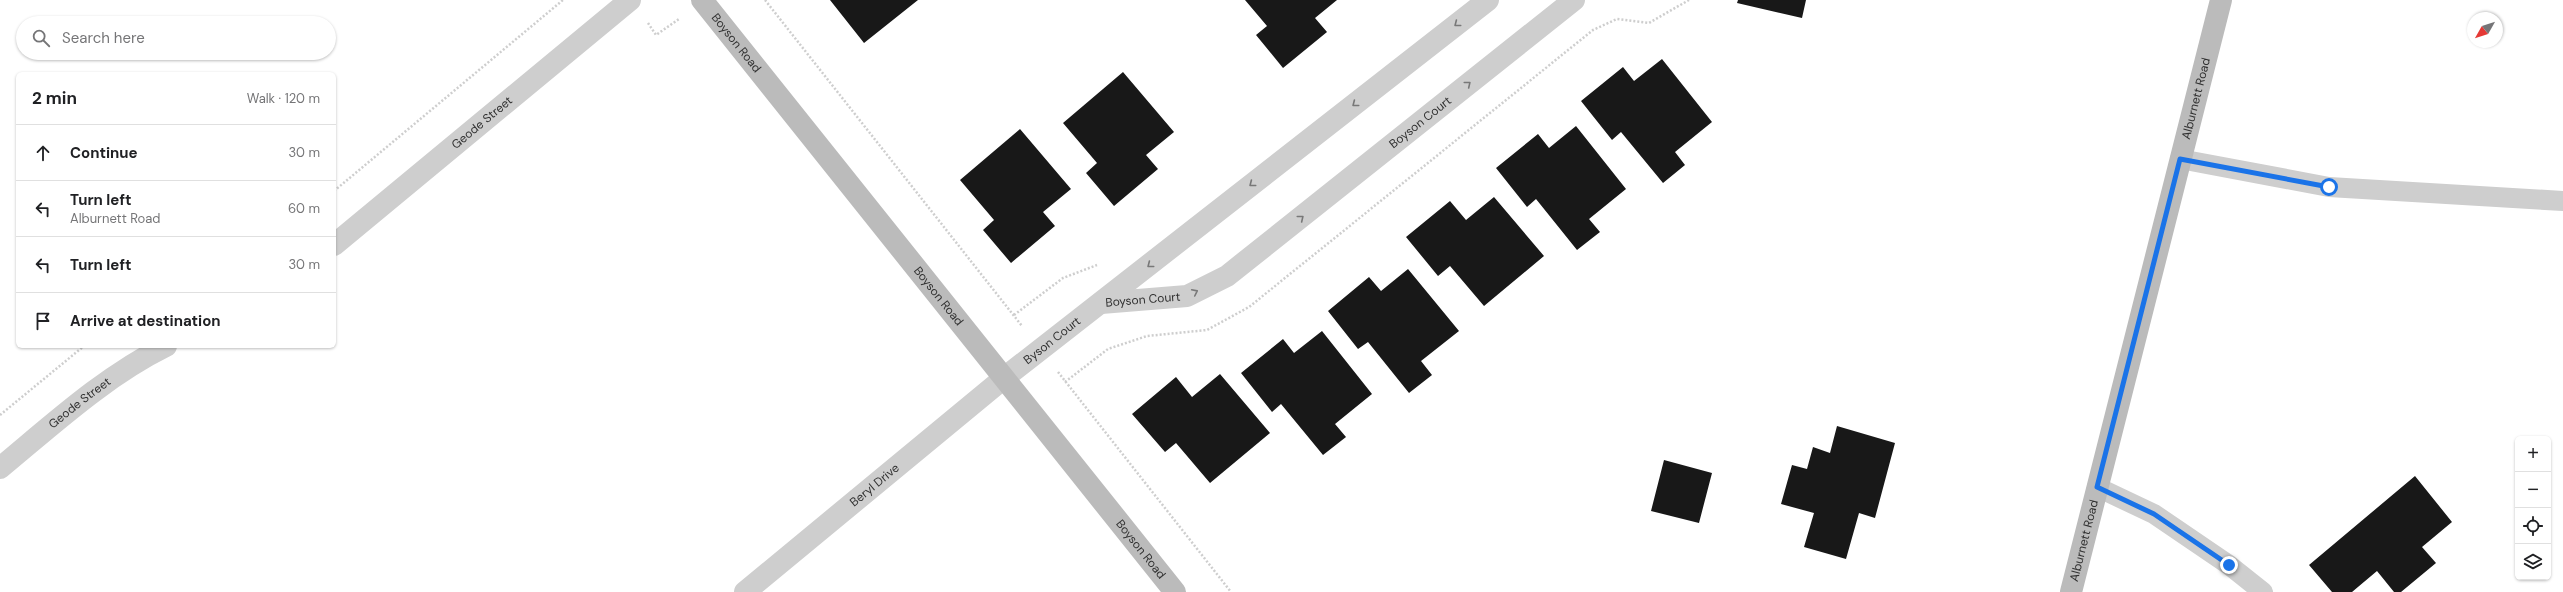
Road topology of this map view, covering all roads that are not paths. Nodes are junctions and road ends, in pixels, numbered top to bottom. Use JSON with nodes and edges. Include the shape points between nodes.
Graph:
{"nodes":[{"id":1,"x":630,"y":0,"type":"edge"},
{"id":2,"x":702,"y":0,"type":"edge"},
{"id":3,"x":1488,"y":0,"type":"edge"},
{"id":4,"x":1574,"y":0,"type":"edge"},
{"id":5,"x":2221,"y":0,"type":"edge"},
{"id":6,"x":2180,"y":159,"type":"junction"},
{"id":7,"x":2563,"y":201,"type":"edge"},
{"id":8,"x":336,"y":243,"type":"edge"},
{"id":9,"x":1101,"y":303,"type":"junction"},
{"id":10,"x":162,"y":348,"type":"edge"},
{"id":11,"x":1004,"y":378,"type":"junction"},
{"id":12,"x":0,"y":468,"type":"edge"},
{"id":13,"x":2097,"y":487,"type":"junction"},
{"id":14,"x":745,"y":592,"type":"edge"},
{"id":15,"x":1175,"y":592,"type":"edge"},
{"id":16,"x":2071,"y":592,"type":"edge"},
{"id":17,"x":2263,"y":592,"type":"edge"}],
"edges":[{"from":1,"to":8,"type":"street","name":"Geode Street"},
{"from":2,"to":11,"type":"street","name":"Boyson Road"},
{"from":3,"to":9,"type":"street","name":"Boyson Court","one_way":true},
{"from":9,"to":4,"type":"street","name":"Boyson Court","one_way":true,"via":[[1187,296],[1227,276]]},
{"from":5,"to":6,"type":"street","name":"Alburnett Road"},
{"from":6,"to":7,"type":"lane","via":[[2329,187]]},
{"from":6,"to":13,"type":"street","name":"Alburnett Road"},
{"from":9,"to":11,"type":"street","name":"Byson Court"},
{"from":10,"to":12,"type":"street","name":"Geode Street","via":[[81,401]]},
{"from":11,"to":14,"type":"street","name":"Beryl Drive"},
{"from":11,"to":15,"type":"street","name":"Boyson Road"},
{"from":13,"to":16,"type":"street","name":"Alburnett Road"},
{"from":13,"to":17,"type":"lane","via":[[2154,514],[2229,565]]}]}
